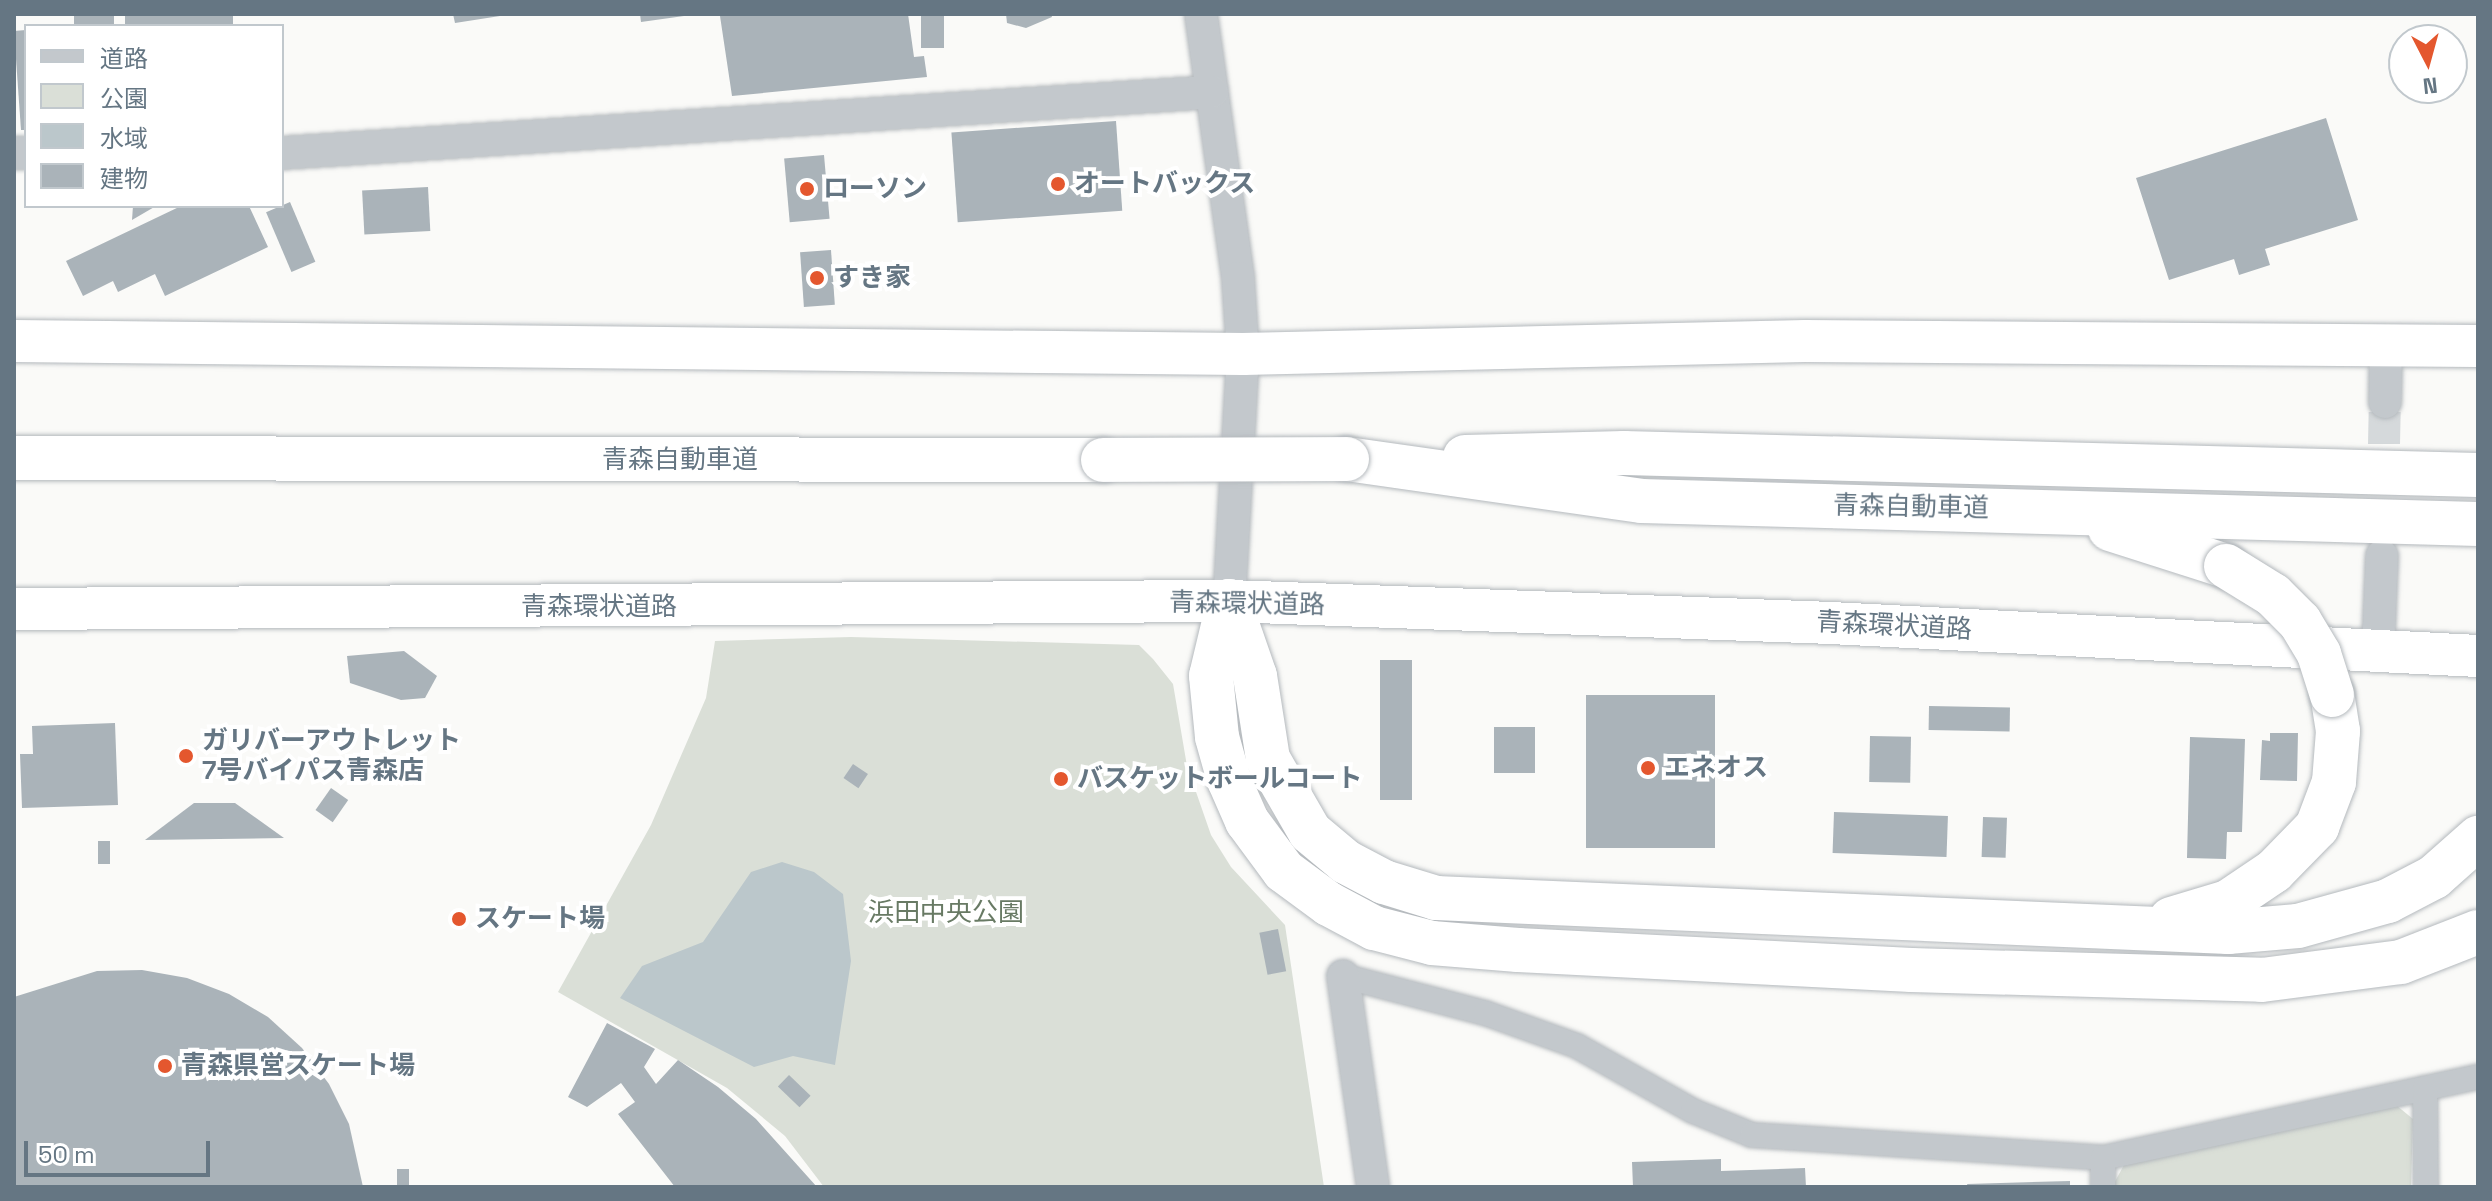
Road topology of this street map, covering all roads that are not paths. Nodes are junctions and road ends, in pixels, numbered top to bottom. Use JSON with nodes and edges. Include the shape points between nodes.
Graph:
{"nodes":[{"id":1,"x":1201,"y":14,"type":"edge"},
{"id":2,"x":1212,"y":92,"type":"junction"},
{"id":3,"x":284,"y":153,"type":"edge"},
{"id":4,"x":14,"y":341,"type":"edge"},
{"id":5,"x":2386,"y":344,"type":"junction"},
{"id":6,"x":2478,"y":346,"type":"edge"},
{"id":7,"x":1243,"y":354,"type":"junction"},
{"id":8,"x":2385,"y":402,"type":"tunnel mouth"},
{"id":9,"x":2478,"y":454,"type":"edge"},
{"id":10,"x":14,"y":458,"type":"edge"},
{"id":11,"x":1347,"y":459,"type":"junction"},
{"id":12,"x":2043,"y":462,"type":"junction"},
{"id":13,"x":2478,"y":475,"type":"edge"},
{"id":14,"x":2026,"y":508,"type":"junction"},
{"id":15,"x":2478,"y":524,"type":"edge"},
{"id":16,"x":2382,"y":556,"type":"tunnel mouth"},
{"id":17,"x":1229,"y":601,"type":"junction"},
{"id":18,"x":14,"y":609,"type":"edge"},
{"id":19,"x":2378,"y":650,"type":"junction"},
{"id":20,"x":2478,"y":656,"type":"edge"},
{"id":21,"x":2478,"y":838,"type":"edge"},
{"id":22,"x":2453,"y":885,"type":"edge"},
{"id":23,"x":2145,"y":926,"type":"junction"},
{"id":24,"x":2466,"y":938,"type":"edge"},
{"id":25,"x":2100,"y":972,"type":"junction"},
{"id":26,"x":1343,"y":976,"type":"joint"},
{"id":27,"x":2478,"y":1077,"type":"edge"},
{"id":28,"x":2425,"y":1088,"type":"junction"},
{"id":29,"x":2103,"y":1158,"type":"junction"},
{"id":30,"x":1373,"y":1187,"type":"edge"},
{"id":31,"x":2103,"y":1187,"type":"edge"},
{"id":32,"x":2426,"y":1187,"type":"edge"}],
"edges":[{"from":1,"to":2,"type":"street"},
{"from":2,"to":3,"type":"street"},
{"from":2,"to":7,"type":"street"},
{"from":4,"to":7,"type":"highway"},
{"from":5,"to":6,"type":"highway"},
{"from":5,"to":7,"type":"highway","via":[[1805,341]]},
{"from":5,"to":8,"type":"street"},
{"from":7,"to":17,"type":"street"},
{"from":9,"to":12,"type":"highway"},
{"from":10,"to":11,"type":"highway","name":"青森自動車道","bridge":true},
{"from":11,"to":12,"type":"highway","name":"青森自動車道","via":[[1624,453]]},
{"from":11,"to":14,"type":"highway","name":"青森自動車道","via":[[1626,500]]},
{"from":12,"to":13,"type":"highway","name":"青森自動車道"},
{"from":14,"to":15,"type":"highway","name":"青森自動車道"},
{"from":14,"to":23,"type":"highway","bridge":true,"via":[[2172,545],[2226,566],[2273,595],[2300,622],[2319,654],[2332,695],[2338,731],[2334,782],[2317,827],[2274,871],[2228,902]]},
{"from":16,"to":19,"type":"street"},
{"from":17,"to":18,"type":"highway","name":"青森環状道路"},
{"from":17,"to":19,"type":"highway","name":"青森環状道路"},
{"from":17,"to":23,"type":"highway","via":[[1255,676],[1268,759],[1286,797],[1310,832],[1346,862],[1384,882],[1436,898],[1495,903]]},
{"from":17,"to":25,"type":"highway","via":[[1211,676],[1217,737],[1247,821],[1284,871],[1374,928],[1432,943],[1518,950],[1911,970]]},
{"from":19,"to":20,"type":"highway","name":"青森環状道路"},
{"from":21,"to":22,"type":"highway"},
{"from":22,"to":23,"type":"highway","via":[[2298,926],[2228,932]]},
{"from":22,"to":25,"type":"highway","via":[[2342,944],[2280,957]]},
{"from":24,"to":25,"type":"highway","via":[[2401,962],[2262,980]]},
{"from":26,"to":29,"type":"street","via":[[1485,1013],[1577,1046],[1693,1111],[1752,1135]]},
{"from":26,"to":30,"type":"street"},
{"from":27,"to":28,"type":"street"},
{"from":28,"to":29,"type":"street"},
{"from":28,"to":32,"type":"street"},
{"from":29,"to":31,"type":"street"}]}
